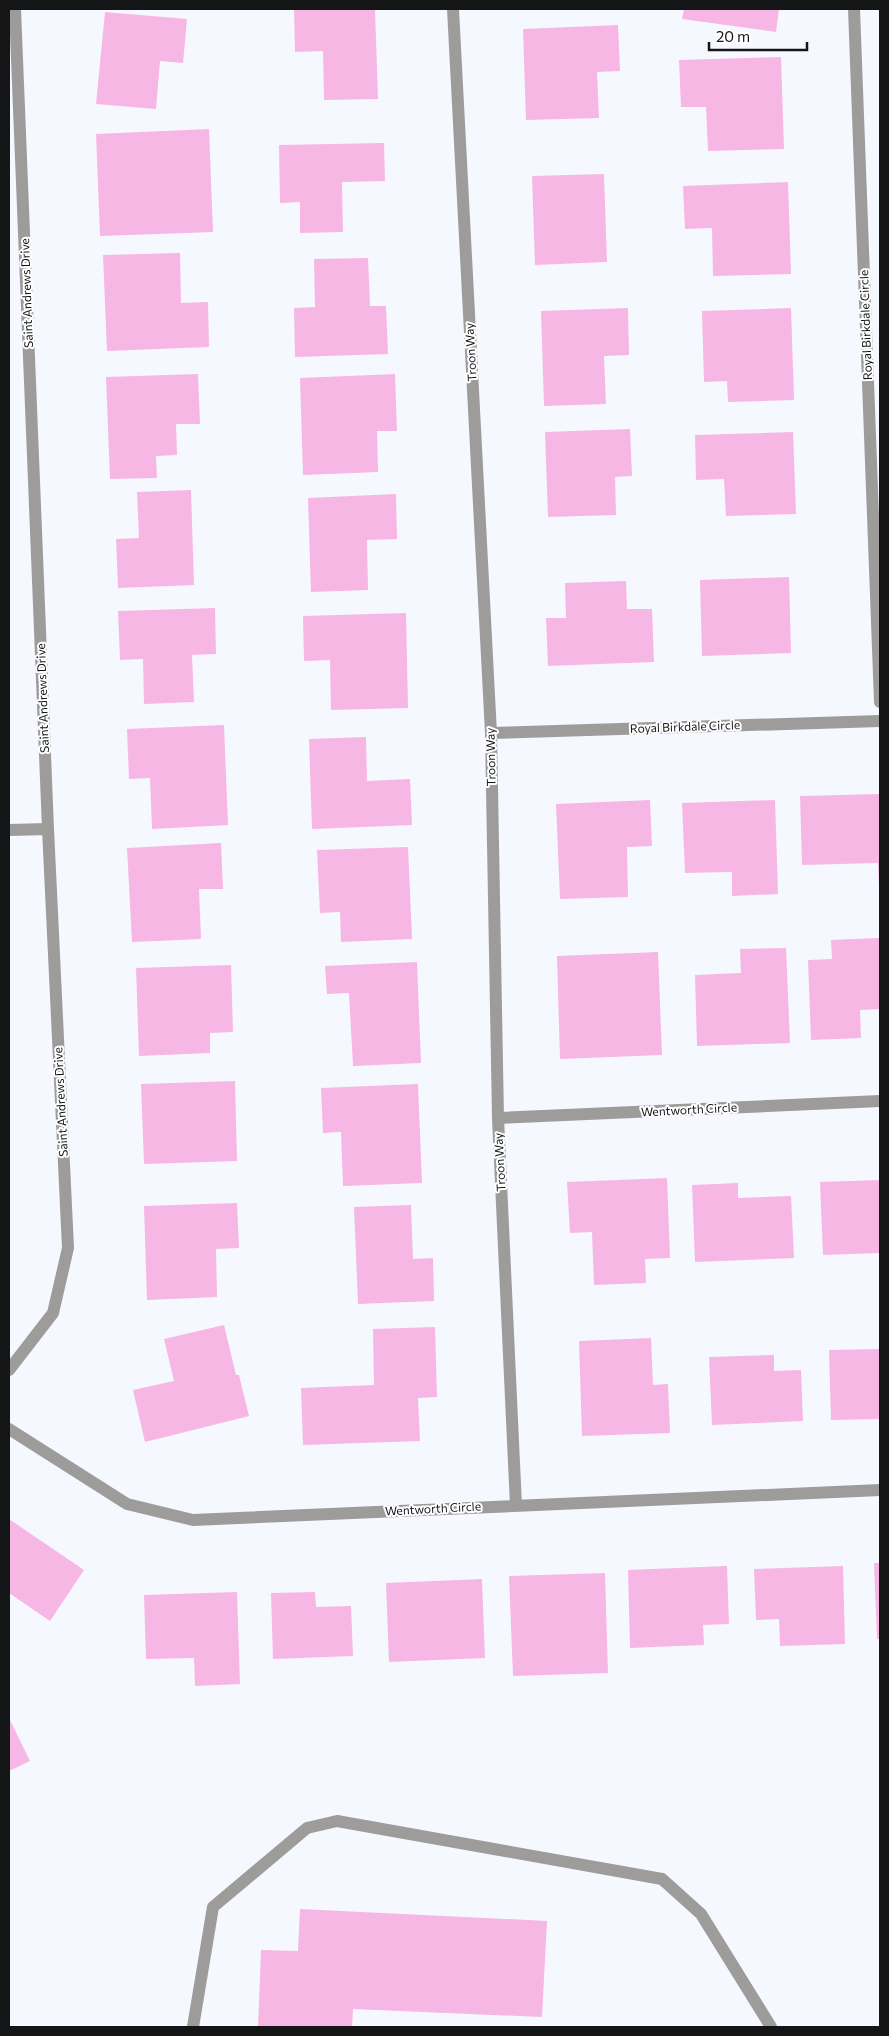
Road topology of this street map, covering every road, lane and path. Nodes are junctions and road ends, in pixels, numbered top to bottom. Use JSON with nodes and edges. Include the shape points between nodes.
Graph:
{"nodes":[{"id":1,"x":15,"y":9,"type":"edge"},
{"id":2,"x":453,"y":9,"type":"edge"},
{"id":3,"x":854,"y":9,"type":"edge"},
{"id":4,"x":880,"y":702,"type":"edge"},
{"id":5,"x":880,"y":721,"type":"edge"},
{"id":6,"x":491,"y":733,"type":"junction"},
{"id":7,"x":48,"y":829,"type":"junction"},
{"id":8,"x":9,"y":830,"type":"edge"},
{"id":9,"x":880,"y":1101,"type":"edge"},
{"id":10,"x":498,"y":1118,"type":"junction"},
{"id":11,"x":9,"y":1370,"type":"edge"},
{"id":12,"x":9,"y":1429,"type":"edge"},
{"id":13,"x":880,"y":1490,"type":"edge"},
{"id":14,"x":516,"y":1506,"type":"junction"},
{"id":15,"x":193,"y":2027,"type":"edge"},
{"id":16,"x":771,"y":2027,"type":"edge"}],
"edges":[{"from":1,"to":7,"type":"street","name":"Saint Andrews Drive"},
{"from":2,"to":6,"type":"street","name":"Troon Way"},
{"from":3,"to":4,"type":"street","name":"Royal Birkdale Circle"},
{"from":5,"to":6,"type":"street","name":"Royal Birkdale Circle"},
{"from":6,"to":10,"type":"street","name":"Troon Way"},
{"from":7,"to":8,"type":"street"},
{"from":7,"to":11,"type":"street","name":"Saint Andrews Drive","via":[[68,1248],[53,1313]]},
{"from":9,"to":10,"type":"street","name":"Wentworth Circle"},
{"from":10,"to":14,"type":"street","name":"Troon Way"},
{"from":12,"to":14,"type":"street","name":"Wentworth Circle","via":[[127,1504],[193,1520]]},
{"from":13,"to":14,"type":"street","name":"Wentworth Circle"},
{"from":15,"to":16,"type":"street","via":[[213,1907],[307,1828],[337,1821],[662,1879],[701,1914]]}]}
